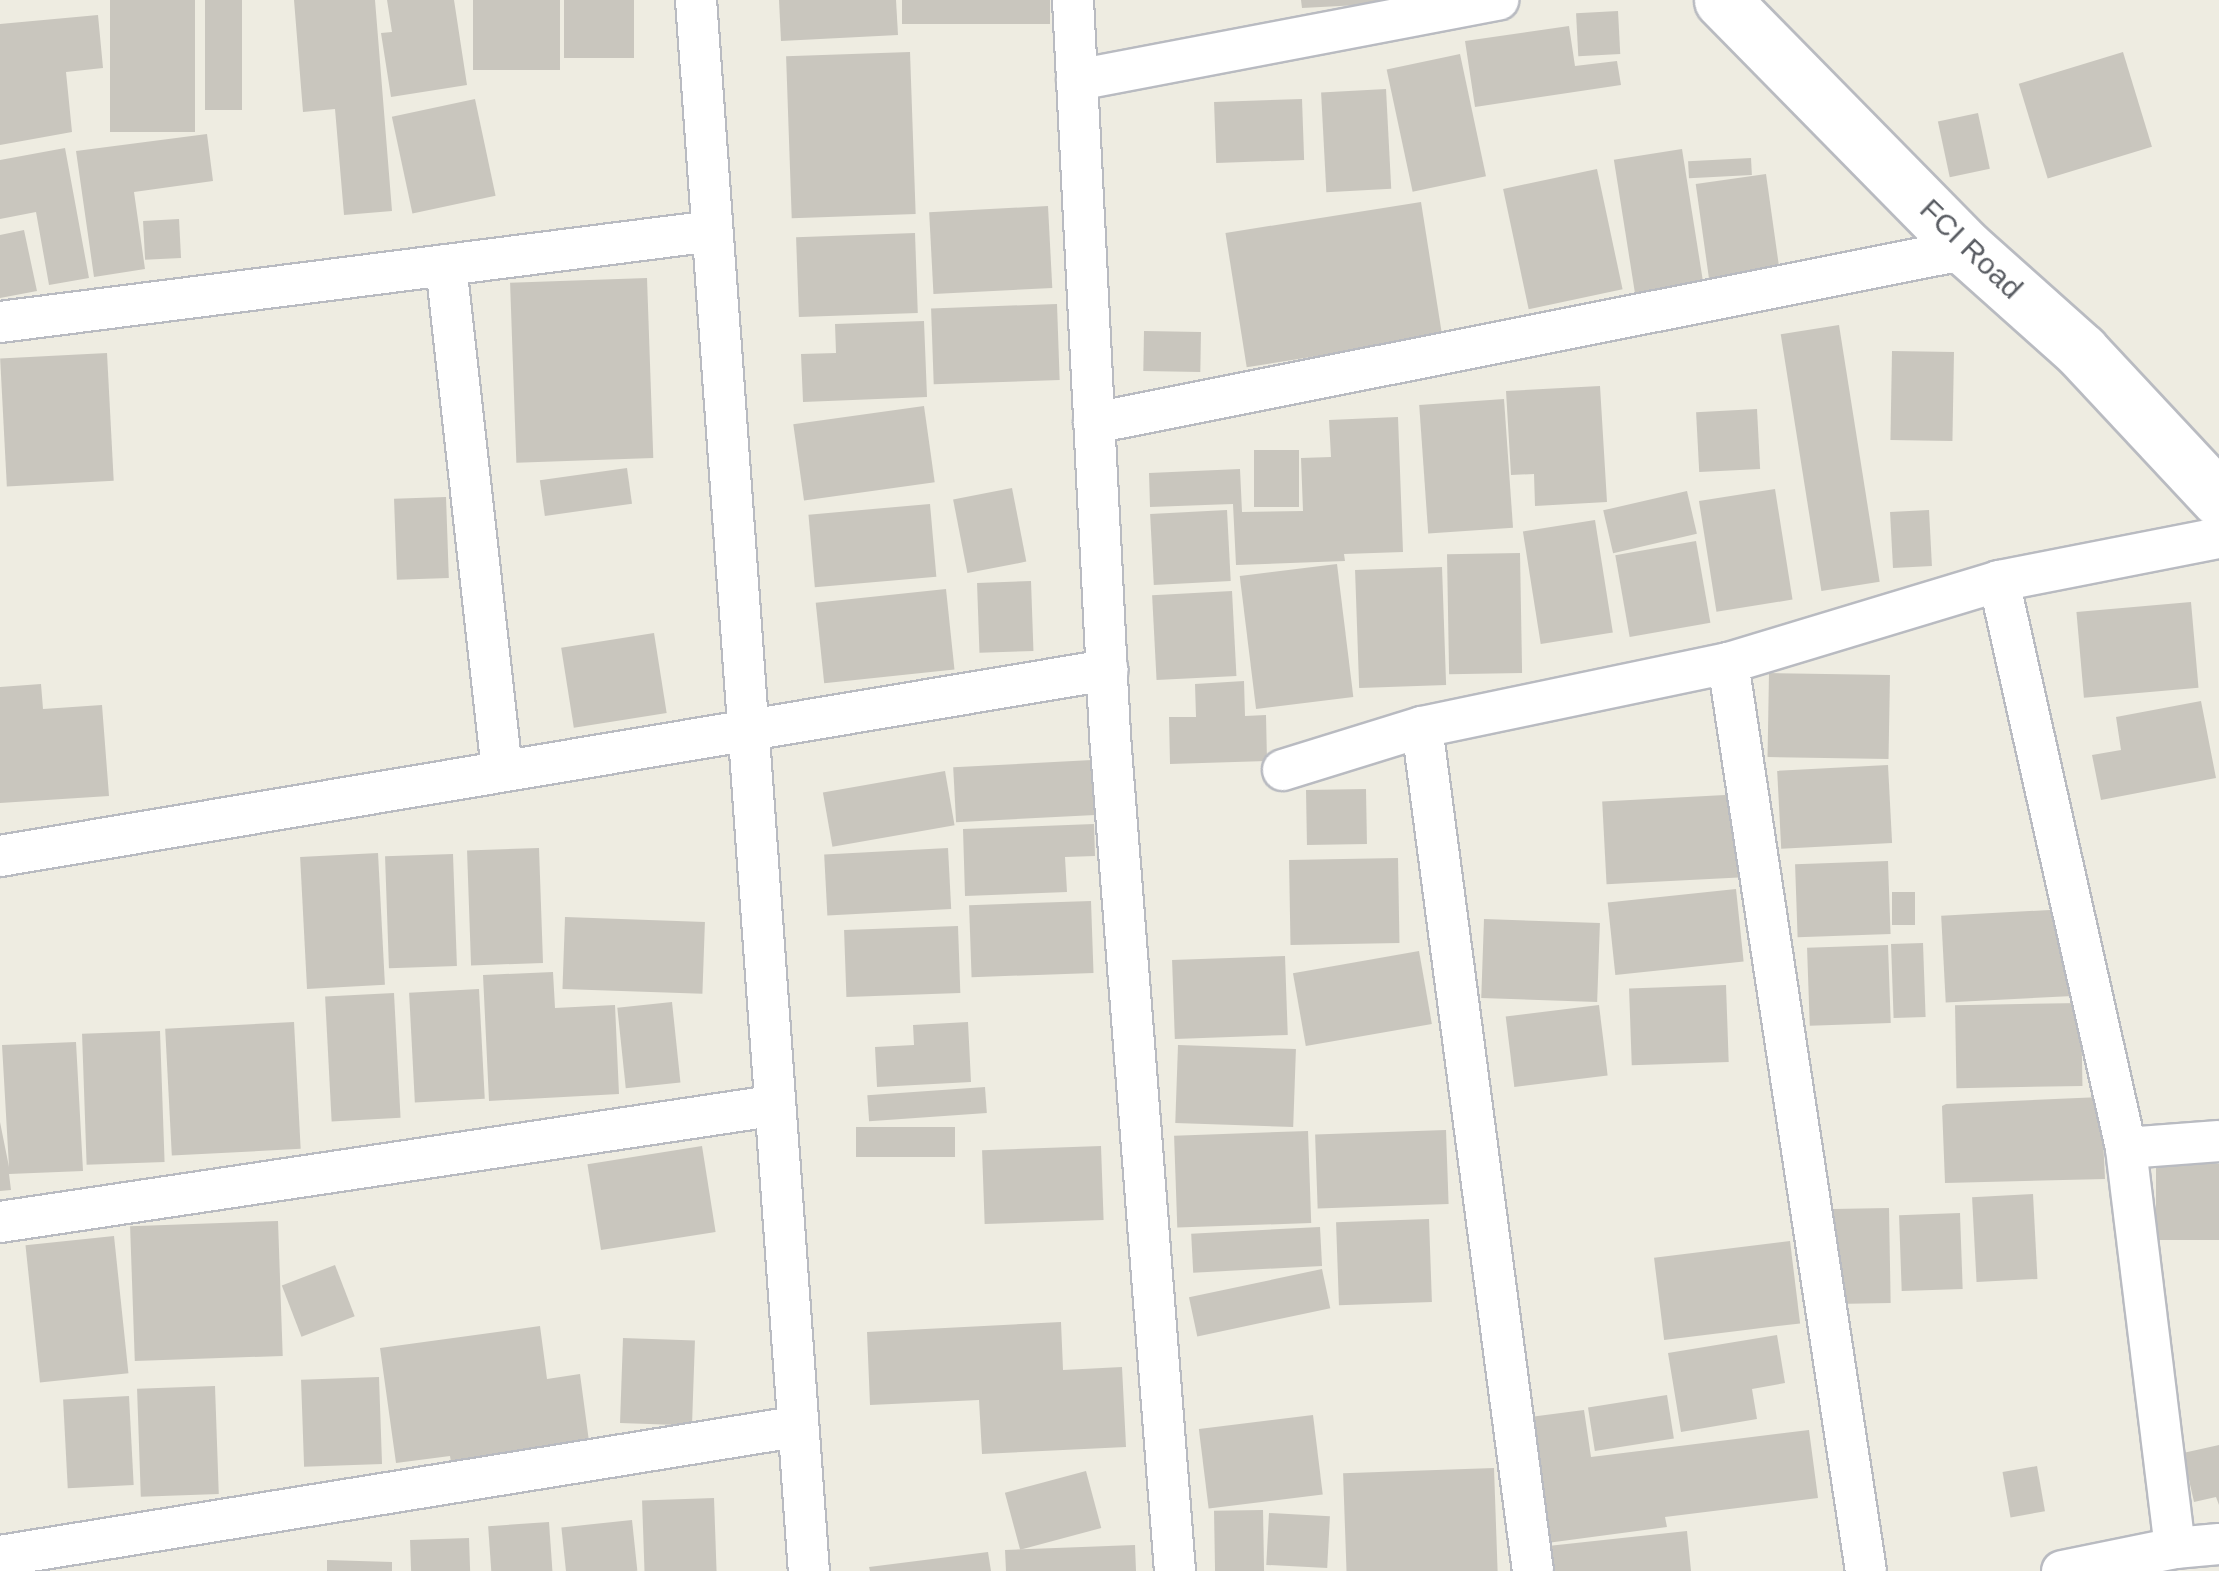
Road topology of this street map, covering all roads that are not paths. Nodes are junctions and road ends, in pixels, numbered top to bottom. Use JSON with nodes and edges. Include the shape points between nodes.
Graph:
{"nodes":[{"id":1,"x":696,"y":0,"type":"edge"},
{"id":2,"x":1073,"y":0,"type":"edge"},
{"id":3,"x":1498,"y":0,"type":"edge"},
{"id":4,"x":1734,"y":6,"type":"edge"},
{"id":5,"x":1077,"y":80,"type":"junction"},
{"id":6,"x":712,"y":231,"type":"junction"},
{"id":7,"x":1966,"y":248,"type":"junction"},
{"id":8,"x":446,"y":265,"type":"junction"},
{"id":9,"x":0,"y":322,"type":"edge"},
{"id":10,"x":1094,"y":423,"type":"junction"},
{"id":11,"x":2219,"y":499,"type":"edge"},
{"id":12,"x":2219,"y":538,"type":"edge"},
{"id":13,"x":1999,"y":581,"type":"junction"},
{"id":14,"x":1728,"y":663,"type":"junction"},
{"id":15,"x":1107,"y":670,"type":"junction"},
{"id":16,"x":1422,"y":727,"type":"junction"},
{"id":17,"x":746,"y":730,"type":"junction"},
{"id":18,"x":1283,"y":770,"type":"dead end"},
{"id":19,"x":502,"y":771,"type":"junction"},
{"id":20,"x":0,"y":856,"type":"edge"},
{"id":21,"x":772,"y":1106,"type":"junction"},
{"id":22,"x":2219,"y":1141,"type":"edge"},
{"id":23,"x":2126,"y":1148,"type":"junction"},
{"id":24,"x":0,"y":1222,"type":"edge"},
{"id":25,"x":795,"y":1427,"type":"junction"},
{"id":26,"x":2219,"y":1544,"type":"edge"},
{"id":27,"x":2175,"y":1548,"type":"junction"},
{"id":28,"x":0,"y":1556,"type":"edge"},
{"id":29,"x":2085,"y":1568,"type":"edge"},
{"id":30,"x":809,"y":1571,"type":"edge"},
{"id":31,"x":1175,"y":1571,"type":"edge"},
{"id":32,"x":1533,"y":1571,"type":"edge"},
{"id":33,"x":1866,"y":1571,"type":"edge"}],
"edges":[{"from":1,"to":6,"type":"street"},
{"from":2,"to":5,"type":"street"},
{"from":3,"to":5,"type":"street"},
{"from":4,"to":7,"type":"street","name":"FCI Road"},
{"from":5,"to":10,"type":"street"},
{"from":6,"to":8,"type":"street"},
{"from":6,"to":17,"type":"street"},
{"from":7,"to":10,"type":"street"},
{"from":7,"to":11,"type":"street","name":"FCI Road","via":[[2080,351]]},
{"from":8,"to":9,"type":"street"},
{"from":8,"to":19,"type":"street"},
{"from":10,"to":15,"type":"street"},
{"from":12,"to":13,"type":"street"},
{"from":13,"to":14,"type":"street"},
{"from":13,"to":23,"type":"street"},
{"from":14,"to":16,"type":"street"},
{"from":14,"to":33,"type":"street"},
{"from":15,"to":17,"type":"street"},
{"from":15,"to":31,"type":"street"},
{"from":16,"to":18,"type":"street"},
{"from":16,"to":32,"type":"street"},
{"from":17,"to":19,"type":"street"},
{"from":17,"to":21,"type":"street"},
{"from":19,"to":20,"type":"street"},
{"from":21,"to":24,"type":"street"},
{"from":21,"to":25,"type":"street"},
{"from":22,"to":23,"type":"street"},
{"from":23,"to":27,"type":"street"},
{"from":25,"to":28,"type":"street"},
{"from":25,"to":30,"type":"street"},
{"from":26,"to":27,"type":"street"},
{"from":27,"to":29,"type":"street"}]}
